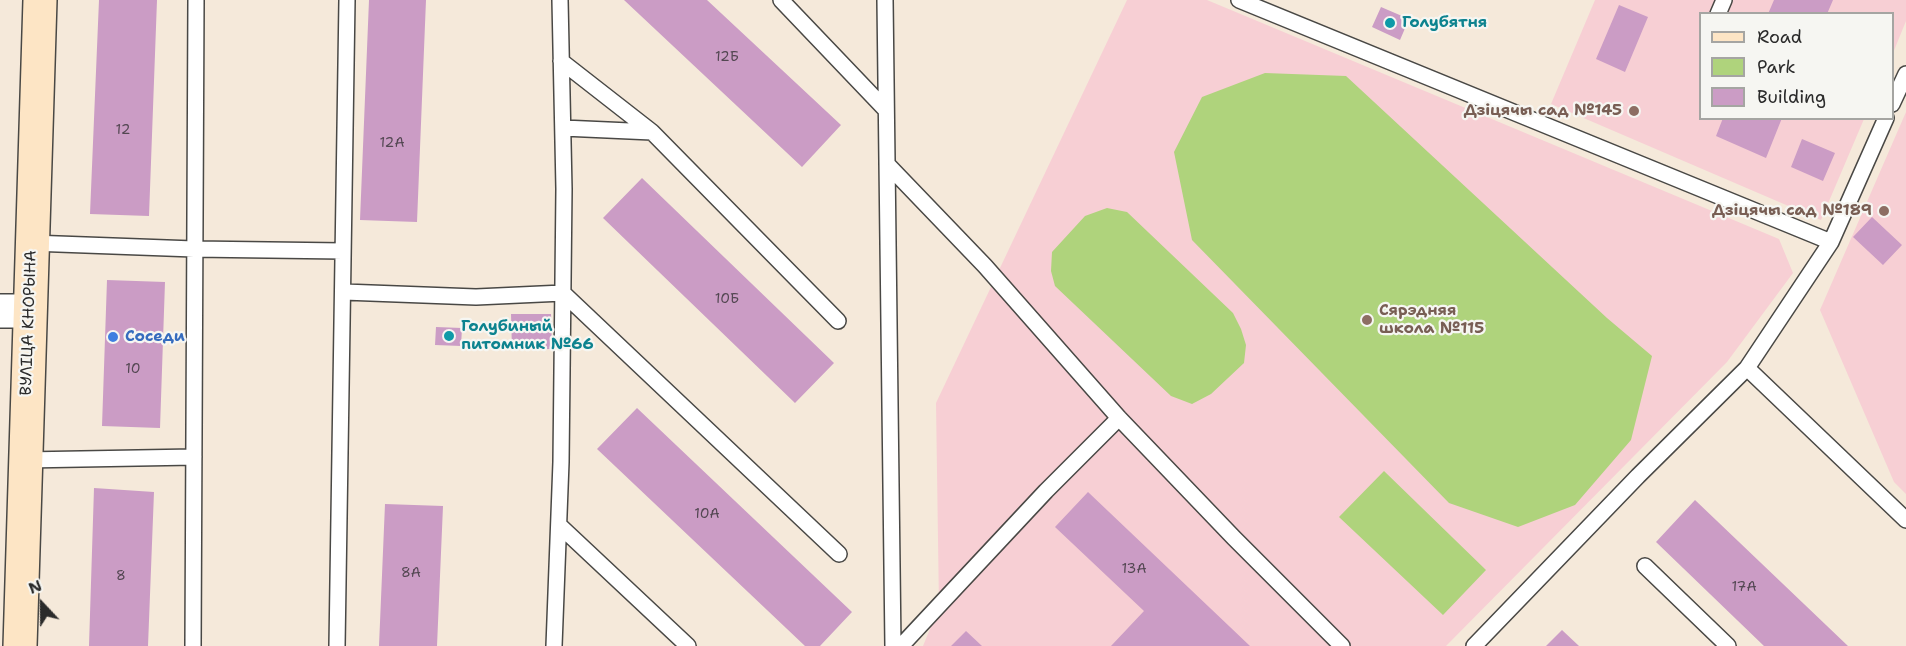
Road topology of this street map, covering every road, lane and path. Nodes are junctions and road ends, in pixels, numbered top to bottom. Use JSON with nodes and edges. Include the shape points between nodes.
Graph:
{"nodes":[{"id":1,"x":40,"y":0,"type":"edge"},
{"id":2,"x":196,"y":0,"type":"edge"},
{"id":3,"x":347,"y":0,"type":"edge"},
{"id":4,"x":560,"y":0,"type":"edge"},
{"id":5,"x":781,"y":0,"type":"edge"},
{"id":6,"x":885,"y":0,"type":"edge"},
{"id":7,"x":1239,"y":0,"type":"edge"},
{"id":8,"x":561,"y":61,"type":"junction"},
{"id":9,"x":1906,"y":74,"type":"edge"},
{"id":10,"x":1894,"y":102,"type":"edge"},
{"id":11,"x":886,"y":110,"type":"junction"},
{"id":12,"x":1885,"y":120,"type":"edge"},
{"id":13,"x":563,"y":128,"type":"junction"},
{"id":14,"x":652,"y":132,"type":"junction"},
{"id":15,"x":887,"y":164,"type":"junction"},
{"id":16,"x":1831,"y":242,"type":"junction"},
{"id":17,"x":32,"y":243,"type":"junction"},
{"id":18,"x":194,"y":249,"type":"junction"},
{"id":19,"x":343,"y":251,"type":"junction"},
{"id":20,"x":344,"y":292,"type":"junction"},
{"id":21,"x":562,"y":293,"type":"junction"},
{"id":22,"x":15,"y":311,"type":"edge"},
{"id":23,"x":838,"y":321,"type":"dead end"},
{"id":24,"x":1747,"y":368,"type":"junction"},
{"id":25,"x":1119,"y":418,"type":"junction"},
{"id":26,"x":194,"y":457,"type":"junction"},
{"id":27,"x":25,"y":460,"type":"junction"},
{"id":28,"x":1906,"y":520,"type":"edge"},
{"id":29,"x":559,"y":525,"type":"junction"},
{"id":30,"x":839,"y":554,"type":"dead end"},
{"id":31,"x":1645,"y":566,"type":"dead end"},
{"id":32,"x":20,"y":646,"type":"edge"},
{"id":33,"x":193,"y":646,"type":"edge"},
{"id":34,"x":338,"y":646,"type":"edge"},
{"id":35,"x":554,"y":646,"type":"edge"},
{"id":36,"x":688,"y":646,"type":"edge"},
{"id":37,"x":893,"y":646,"type":"edge"},
{"id":38,"x":901,"y":646,"type":"edge"},
{"id":39,"x":1342,"y":646,"type":"edge"},
{"id":40,"x":1474,"y":646,"type":"edge"},
{"id":41,"x":1728,"y":646,"type":"edge"}],
"edges":[{"from":1,"to":17,"type":"main road","name":"ВУЛІЦА КНОРЫНА"},
{"from":2,"to":18,"type":"lane"},
{"from":3,"to":19,"type":"lane"},
{"from":4,"to":8,"type":"lane"},
{"from":5,"to":11,"type":"lane"},
{"from":6,"to":11,"type":"lane"},
{"from":7,"to":16,"type":"lane"},
{"from":8,"to":13,"type":"lane"},
{"from":8,"to":14,"type":"lane"},
{"from":9,"to":10,"type":"lane"},
{"from":11,"to":15,"type":"lane"},
{"from":12,"to":16,"type":"lane"},
{"from":13,"to":14,"type":"lane"},
{"from":13,"to":21,"type":"lane"},
{"from":14,"to":23,"type":"lane"},
{"from":15,"to":25,"type":"lane","via":[[990,272]]},
{"from":15,"to":37,"type":"lane"},
{"from":16,"to":24,"type":"lane"},
{"from":17,"to":18,"type":"lane"},
{"from":17,"to":22,"type":"main road","name":"ВУЛІЦА КНОРЫНА"},
{"from":18,"to":19,"type":"lane"},
{"from":18,"to":26,"type":"lane"},
{"from":19,"to":20,"type":"lane"},
{"from":20,"to":21,"type":"lane","via":[[476,297]]},
{"from":20,"to":34,"type":"lane"},
{"from":21,"to":29,"type":"lane"},
{"from":21,"to":30,"type":"lane"},
{"from":22,"to":27,"type":"main road","name":"ВУЛІЦА КНОРЫНА"},
{"from":24,"to":28,"type":"lane"},
{"from":24,"to":40,"type":"lane"},
{"from":25,"to":38,"type":"lane"},
{"from":25,"to":39,"type":"lane"},
{"from":26,"to":27,"type":"lane"},
{"from":26,"to":33,"type":"lane"},
{"from":27,"to":32,"type":"main road","name":"ВУЛІЦА КНОРЫНА"},
{"from":29,"to":35,"type":"lane"},
{"from":29,"to":36,"type":"lane"},
{"from":31,"to":41,"type":"lane"}]}
